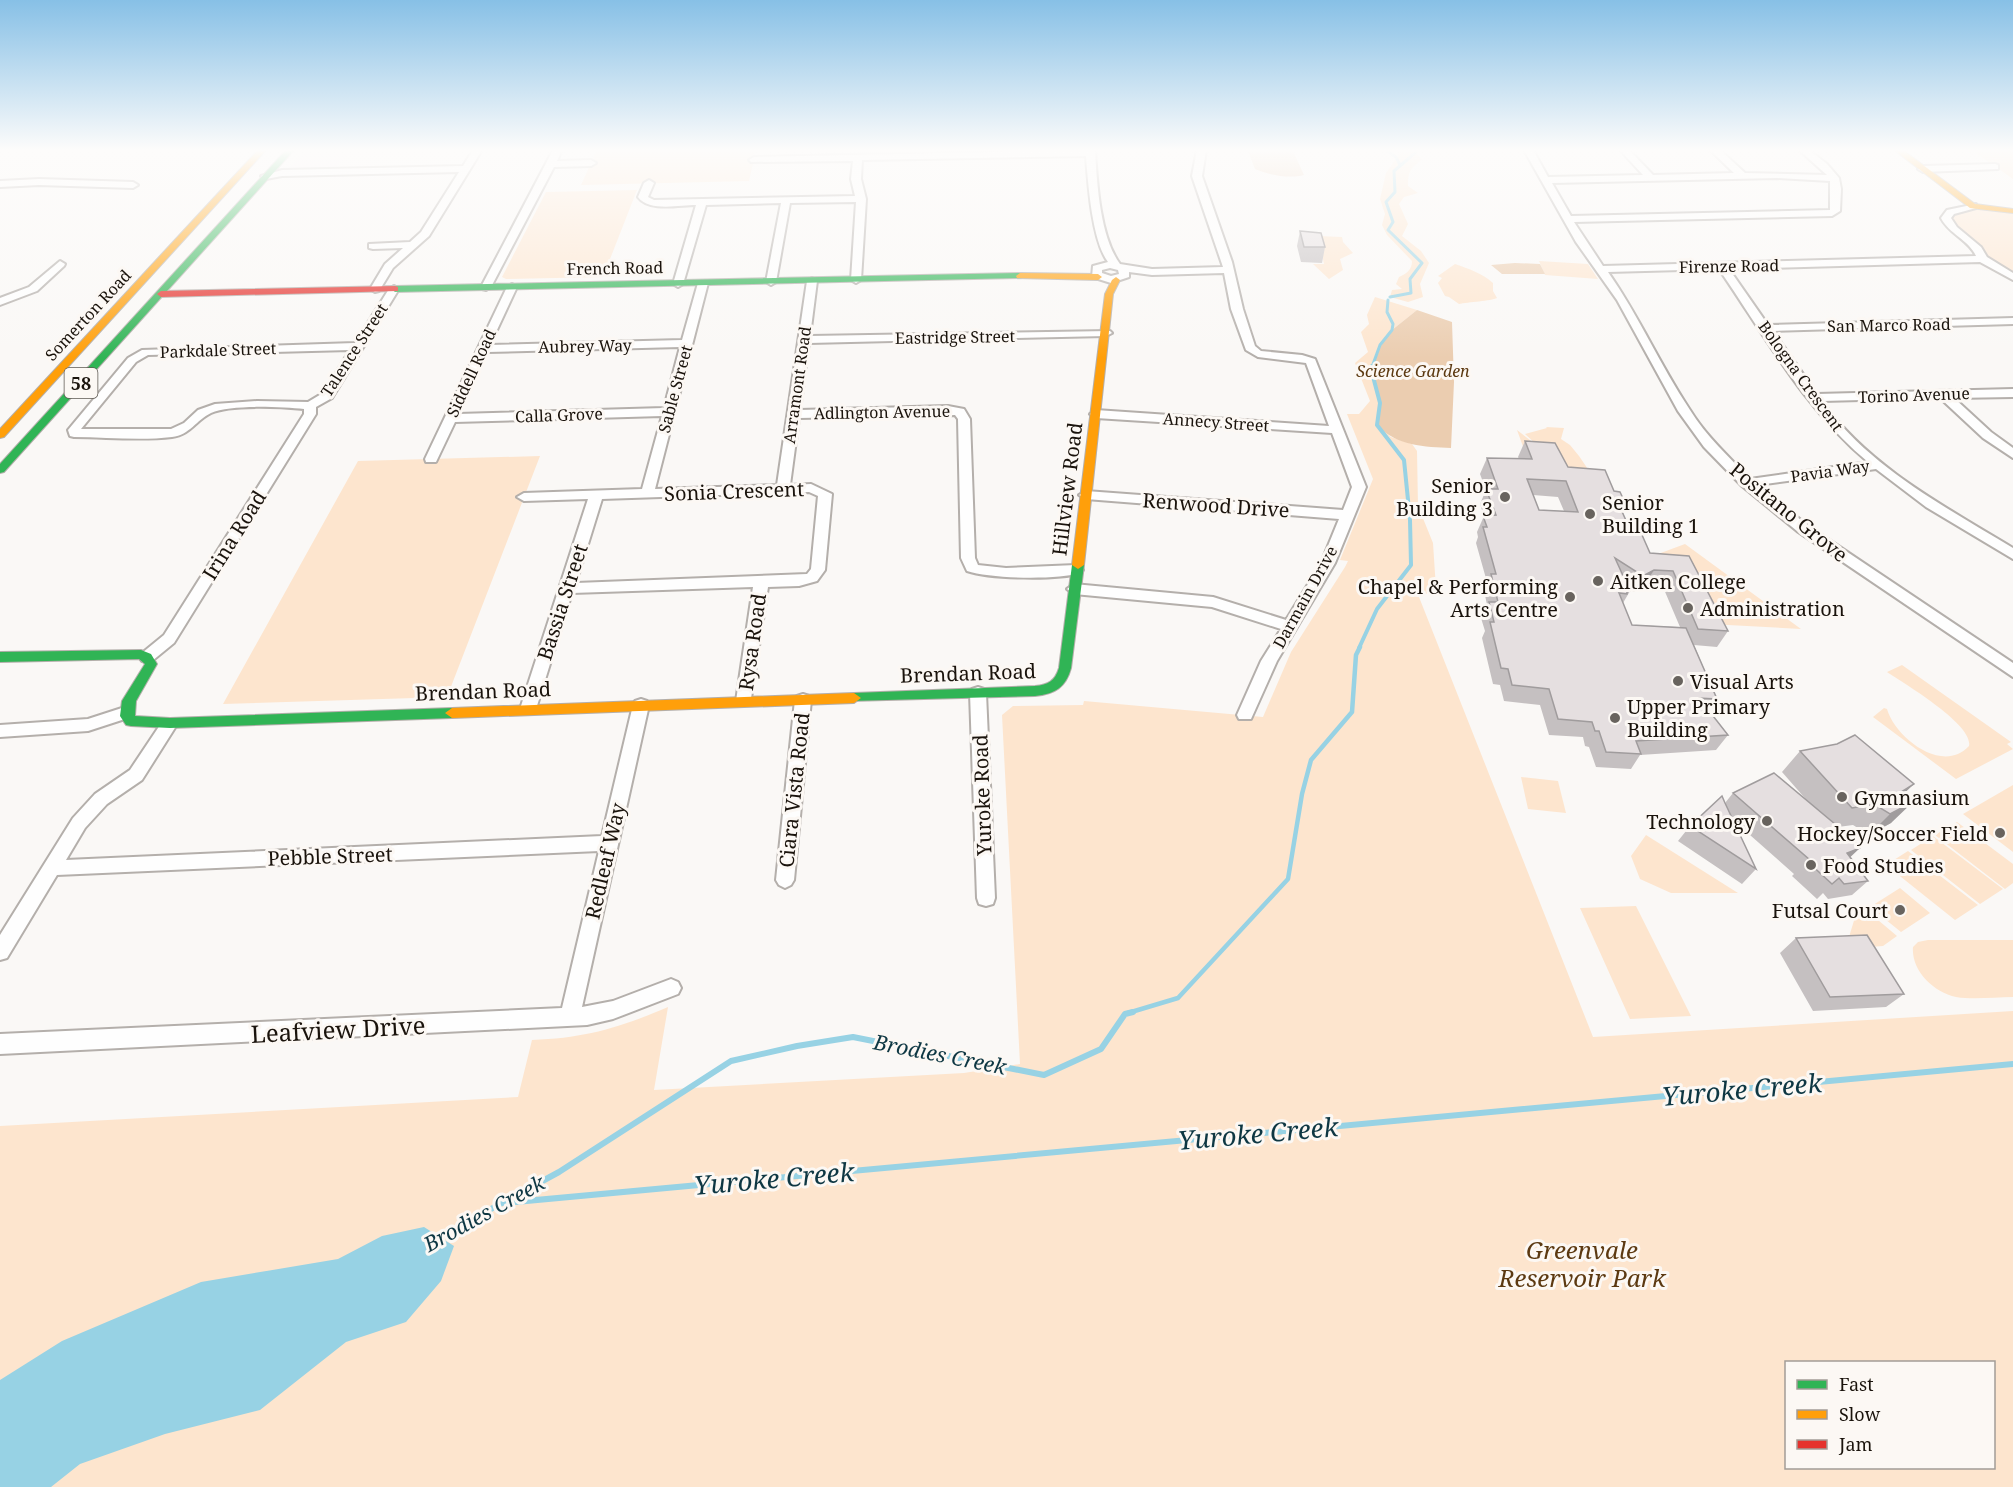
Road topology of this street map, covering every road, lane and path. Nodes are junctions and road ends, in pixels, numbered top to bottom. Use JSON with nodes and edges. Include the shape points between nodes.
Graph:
{"nodes":[{"id":1,"x":198,"y":219,"type":"edge"},
{"id":2,"x":230,"y":219,"type":"edge"},
{"id":3,"x":434,"y":219,"type":"edge"},
{"id":4,"x":522,"y":219,"type":"edge"},
{"id":5,"x":697,"y":219,"type":"edge"},
{"id":6,"x":783,"y":219,"type":"edge"},
{"id":7,"x":860,"y":219,"type":"edge"},
{"id":8,"x":1099,"y":219,"type":"edge"},
{"id":9,"x":1212,"y":219,"type":"edge"},
{"id":10,"x":1567,"y":219,"type":"edge"},
{"id":11,"x":1947,"y":219,"type":"edge"},
{"id":12,"x":412,"y":245,"type":"junction"},
{"id":13,"x":373,"y":246,"type":"dead end"},
{"id":14,"x":1106,"y":254,"type":"junction"},
{"id":15,"x":1982,"y":259,"type":"junction"},
{"id":16,"x":60,"y":264,"type":"dead end"},
{"id":17,"x":1722,"y":266,"type":"junction"},
{"id":18,"x":1602,"y":269,"type":"junction"},
{"id":19,"x":1228,"y":270,"type":"junction"},
{"id":20,"x":1099,"y":272,"type":"junction"},
{"id":21,"x":1119,"y":272,"type":"junction"},
{"id":22,"x":2013,"y":278,"type":"edge"},
{"id":23,"x":856,"y":280,"type":"junction"},
{"id":24,"x":812,"y":281,"type":"junction"},
{"id":25,"x":771,"y":282,"type":"junction"},
{"id":26,"x":703,"y":283,"type":"junction"},
{"id":27,"x":678,"y":284,"type":"junction"},
{"id":28,"x":486,"y":287,"type":"junction"},
{"id":29,"x":512,"y":287,"type":"junction"},
{"id":30,"x":375,"y":289,"type":"junction"},
{"id":31,"x":394,"y":289,"type":"junction"},
{"id":32,"x":160,"y":294,"type":"junction"},
{"id":33,"x":1109,"y":294,"type":"junction"},
{"id":34,"x":0,"y":302,"type":"edge"},
{"id":35,"x":2013,"y":321,"type":"edge"},
{"id":36,"x":1765,"y":328,"type":"junction"},
{"id":37,"x":1106,"y":333,"type":"junction"},
{"id":38,"x":803,"y":340,"type":"junction"},
{"id":39,"x":687,"y":344,"type":"junction"},
{"id":40,"x":359,"y":346,"type":"junction"},
{"id":41,"x":483,"y":349,"type":"junction"},
{"id":42,"x":2013,"y":393,"type":"edge"},
{"id":43,"x":1943,"y":394,"type":"junction"},
{"id":44,"x":1814,"y":398,"type":"junction"},
{"id":45,"x":310,"y":406,"type":"junction"},
{"id":46,"x":669,"y":412,"type":"junction"},
{"id":47,"x":792,"y":414,"type":"junction"},
{"id":48,"x":1096,"y":414,"type":"junction"},
{"id":49,"x":450,"y":418,"type":"junction"},
{"id":50,"x":6,"y":425,"type":"edge"},
{"id":51,"x":1337,"y":430,"type":"junction"},
{"id":52,"x":0,"y":435,"type":"edge"},
{"id":53,"x":2013,"y":454,"type":"edge"},
{"id":54,"x":430,"y":459,"type":"dead end"},
{"id":55,"x":1878,"y":465,"type":"junction"},
{"id":56,"x":0,"y":471,"type":"edge"},
{"id":57,"x":1747,"y":483,"type":"junction"},
{"id":58,"x":783,"y":489,"type":"junction"},
{"id":59,"x":647,"y":494,"type":"junction"},
{"id":60,"x":1086,"y":495,"type":"junction"},
{"id":61,"x":596,"y":496,"type":"junction"},
{"id":62,"x":524,"y":497,"type":"dead end"},
{"id":63,"x":1347,"y":514,"type":"junction"},
{"id":64,"x":2013,"y":554,"type":"edge"},
{"id":65,"x":1077,"y":570,"type":"junction"},
{"id":66,"x":761,"y":583,"type":"junction"},
{"id":67,"x":566,"y":588,"type":"junction"},
{"id":68,"x":1074,"y":589,"type":"junction"},
{"id":69,"x":1289,"y":626,"type":"junction"},
{"id":70,"x":0,"y":657,"type":"edge"},
{"id":71,"x":147,"y":657,"type":"junction"},
{"id":72,"x":2013,"y":671,"type":"edge"},
{"id":73,"x":1058,"y":687,"type":"joint"},
{"id":74,"x":978,"y":693,"type":"junction"},
{"id":75,"x":803,"y":700,"type":"junction"},
{"id":76,"x":744,"y":701,"type":"junction"},
{"id":77,"x":641,"y":705,"type":"junction"},
{"id":78,"x":528,"y":709,"type":"junction"},
{"id":79,"x":125,"y":713,"type":"junction"},
{"id":80,"x":1245,"y":715,"type":"dead end"},
{"id":81,"x":170,"y":723,"type":"junction"},
{"id":82,"x":0,"y":731,"type":"edge"},
{"id":83,"x":609,"y":843,"type":"junction"},
{"id":84,"x":50,"y":868,"type":"junction"},
{"id":85,"x":785,"y":880,"type":"dead end"},
{"id":86,"x":986,"y":898,"type":"dead end"},
{"id":87,"x":0,"y":952,"type":"edge"},
{"id":88,"x":671,"y":988,"type":"dead end"},
{"id":89,"x":570,"y":1017,"type":"junction"},
{"id":90,"x":0,"y":1044,"type":"edge"}],
"edges":[{"from":1,"to":50,"type":"street","name":"Somerton Road","number":"58"},
{"from":2,"to":32,"type":"street","number":"58"},
{"from":3,"to":12,"type":"street"},
{"from":4,"to":28,"type":"street"},
{"from":5,"to":27,"type":"street"},
{"from":6,"to":25,"type":"street"},
{"from":7,"to":23,"type":"street"},
{"from":8,"to":14,"type":"street"},
{"from":9,"to":19,"type":"street","name":"Darmain Drive"},
{"from":10,"to":18,"type":"street","name":"Positano Grove"},
{"from":11,"to":15,"type":"street","via":[[1952,229],[1982,254]]},
{"from":12,"to":13,"type":"street"},
{"from":12,"to":30,"type":"street","via":[[389,266]]},
{"from":14,"to":20,"type":"street"},
{"from":14,"to":21,"type":"street"},
{"from":15,"to":17,"type":"street","name":"Firenze Road"},
{"from":15,"to":22,"type":"street"},
{"from":16,"to":34,"type":"street","via":[[33,289]]},
{"from":17,"to":18,"type":"street","name":"Firenze Road"},
{"from":17,"to":36,"type":"street","name":"Bologna Crescent"},
{"from":18,"to":57,"type":"street","name":"Positano Grove","via":[[1684,411]]},
{"from":19,"to":21,"type":"street"},
{"from":19,"to":51,"type":"street","name":"Darmain Drive","via":[[1250,348],[1258,354],[1306,358],[1311,362]]},
{"from":20,"to":21,"type":"street"},
{"from":20,"to":23,"type":"street","name":"French Road"},
{"from":20,"to":33,"type":"street","name":"Hillview Road"},
{"from":21,"to":33,"type":"street","name":"Hillview Road"},
{"from":23,"to":24,"type":"street","name":"French Road"},
{"from":24,"to":25,"type":"street","name":"French Road"},
{"from":24,"to":38,"type":"street","name":"Arramont Road"},
{"from":25,"to":26,"type":"street","name":"French Road"},
{"from":26,"to":27,"type":"street","name":"French Road"},
{"from":26,"to":39,"type":"street","name":"Sable Street"},
{"from":27,"to":29,"type":"street","name":"French Road"},
{"from":28,"to":29,"type":"street","name":"French Road"},
{"from":28,"to":31,"type":"street","name":"French Road"},
{"from":29,"to":41,"type":"street","name":"Siddell Road"},
{"from":30,"to":31,"type":"street","name":"French Road"},
{"from":30,"to":32,"type":"street","name":"French Road"},
{"from":31,"to":40,"type":"street","name":"Talence Street"},
{"from":32,"to":56,"type":"street","number":"58"},
{"from":33,"to":37,"type":"street","name":"Hillview Road"},
{"from":35,"to":36,"type":"street","name":"San Marco Road"},
{"from":36,"to":44,"type":"street","name":"Bologna Crescent"},
{"from":37,"to":38,"type":"street","name":"Eastridge Street"},
{"from":37,"to":48,"type":"street","name":"Hillview Road"},
{"from":38,"to":47,"type":"street","name":"Arramont Road"},
{"from":39,"to":41,"type":"street","name":"Aubrey Way"},
{"from":39,"to":46,"type":"street","name":"Sable Street"},
{"from":40,"to":45,"type":"street","name":"Talence Street","via":[[328,395]]},
{"from":40,"to":45,"type":"street","name":"Parkdale Street","via":[[146,352],[132,360],[74,434],[172,433],[192,425],[201,413],[217,407]]},
{"from":41,"to":49,"type":"street","name":"Siddell Road"},
{"from":42,"to":43,"type":"street","name":"Torino Avenue"},
{"from":43,"to":44,"type":"street","name":"Torino Avenue"},
{"from":43,"to":53,"type":"street"},
{"from":44,"to":55,"type":"street","name":"Bologna Crescent","via":[[1836,427]]},
{"from":45,"to":71,"type":"street","name":"Irina Road","via":[[310,414],[169,639]]},
{"from":46,"to":49,"type":"street","name":"Calla Grove"},
{"from":46,"to":59,"type":"street","name":"Sable Street"},
{"from":47,"to":58,"type":"street","name":"Arramont Road"},
{"from":47,"to":65,"type":"street","name":"Adlington Avenue","via":[[960,412],[964,419],[968,558],[972,568],[989,572]]},
{"from":48,"to":51,"type":"street","name":"Annecy Street"},
{"from":48,"to":60,"type":"street","name":"Hillview Road"},
{"from":49,"to":54,"type":"street","name":"Siddell Road"},
{"from":50,"to":52,"type":"street","name":"Somerton Road","number":"58"},
{"from":51,"to":63,"type":"street","name":"Darmain Drive","via":[[1359,487]]},
{"from":55,"to":57,"type":"street","name":"Pavia Way"},
{"from":55,"to":64,"type":"street","name":"Bologna Crescent","via":[[1931,504]]},
{"from":57,"to":72,"type":"street","name":"Positano Grove","via":[[1821,542]]},
{"from":58,"to":59,"type":"street","name":"Sonia Crescent"},
{"from":58,"to":66,"type":"street","name":"Sonia Crescent","via":[[811,488],[825,494],[818,570],[805,580]]},
{"from":59,"to":61,"type":"street","name":"Sonia Crescent"},
{"from":60,"to":63,"type":"street","name":"Renwood Drive"},
{"from":60,"to":65,"type":"street","name":"Hillview Road"},
{"from":61,"to":62,"type":"street","name":"Sonia Crescent"},
{"from":61,"to":67,"type":"street","name":"Bassia Street"},
{"from":63,"to":69,"type":"street","name":"Darmain Drive","via":[[1328,563]]},
{"from":65,"to":68,"type":"street","name":"Hillview Road"},
{"from":66,"to":67,"type":"street","name":"Sonia Crescent"},
{"from":66,"to":76,"type":"street","name":"Rysa Road"},
{"from":67,"to":78,"type":"street","name":"Bassia Street"},
{"from":68,"to":69,"type":"street","via":[[1213,602]]},
{"from":68,"to":73,"type":"street","name":"Hillview Road","via":[[1063,678]]},
{"from":69,"to":80,"type":"street","name":"Darmain Drive"},
{"from":70,"to":71,"type":"street","via":[[129,653]]},
{"from":71,"to":79,"type":"street","via":[[151,664]]},
{"from":73,"to":74,"type":"street","name":"Brendan Road"},
{"from":74,"to":75,"type":"street","name":"Brendan Road"},
{"from":74,"to":86,"type":"street","name":"Yuroke Road"},
{"from":75,"to":76,"type":"street","name":"Brendan Road"},
{"from":75,"to":85,"type":"street","name":"Ciara Vista Road"},
{"from":76,"to":77,"type":"street","name":"Brendan Road"},
{"from":77,"to":78,"type":"street","name":"Brendan Road"},
{"from":77,"to":83,"type":"street","name":"Redleaf Way"},
{"from":78,"to":81,"type":"street","name":"Brendan Road"},
{"from":79,"to":81,"type":"street","name":"Brendan Road","via":[[131,721]]},
{"from":79,"to":82,"type":"street","via":[[88,725]]},
{"from":81,"to":84,"type":"street","via":[[136,775],[84,816]]},
{"from":83,"to":84,"type":"street","name":"Pebble Street"},
{"from":83,"to":89,"type":"street","name":"Redleaf Way"},
{"from":84,"to":87,"type":"street"},
{"from":88,"to":89,"type":"street","name":"Leafview Drive","via":[[613,1010]]},
{"from":89,"to":90,"type":"street","name":"Leafview Drive"}]}
